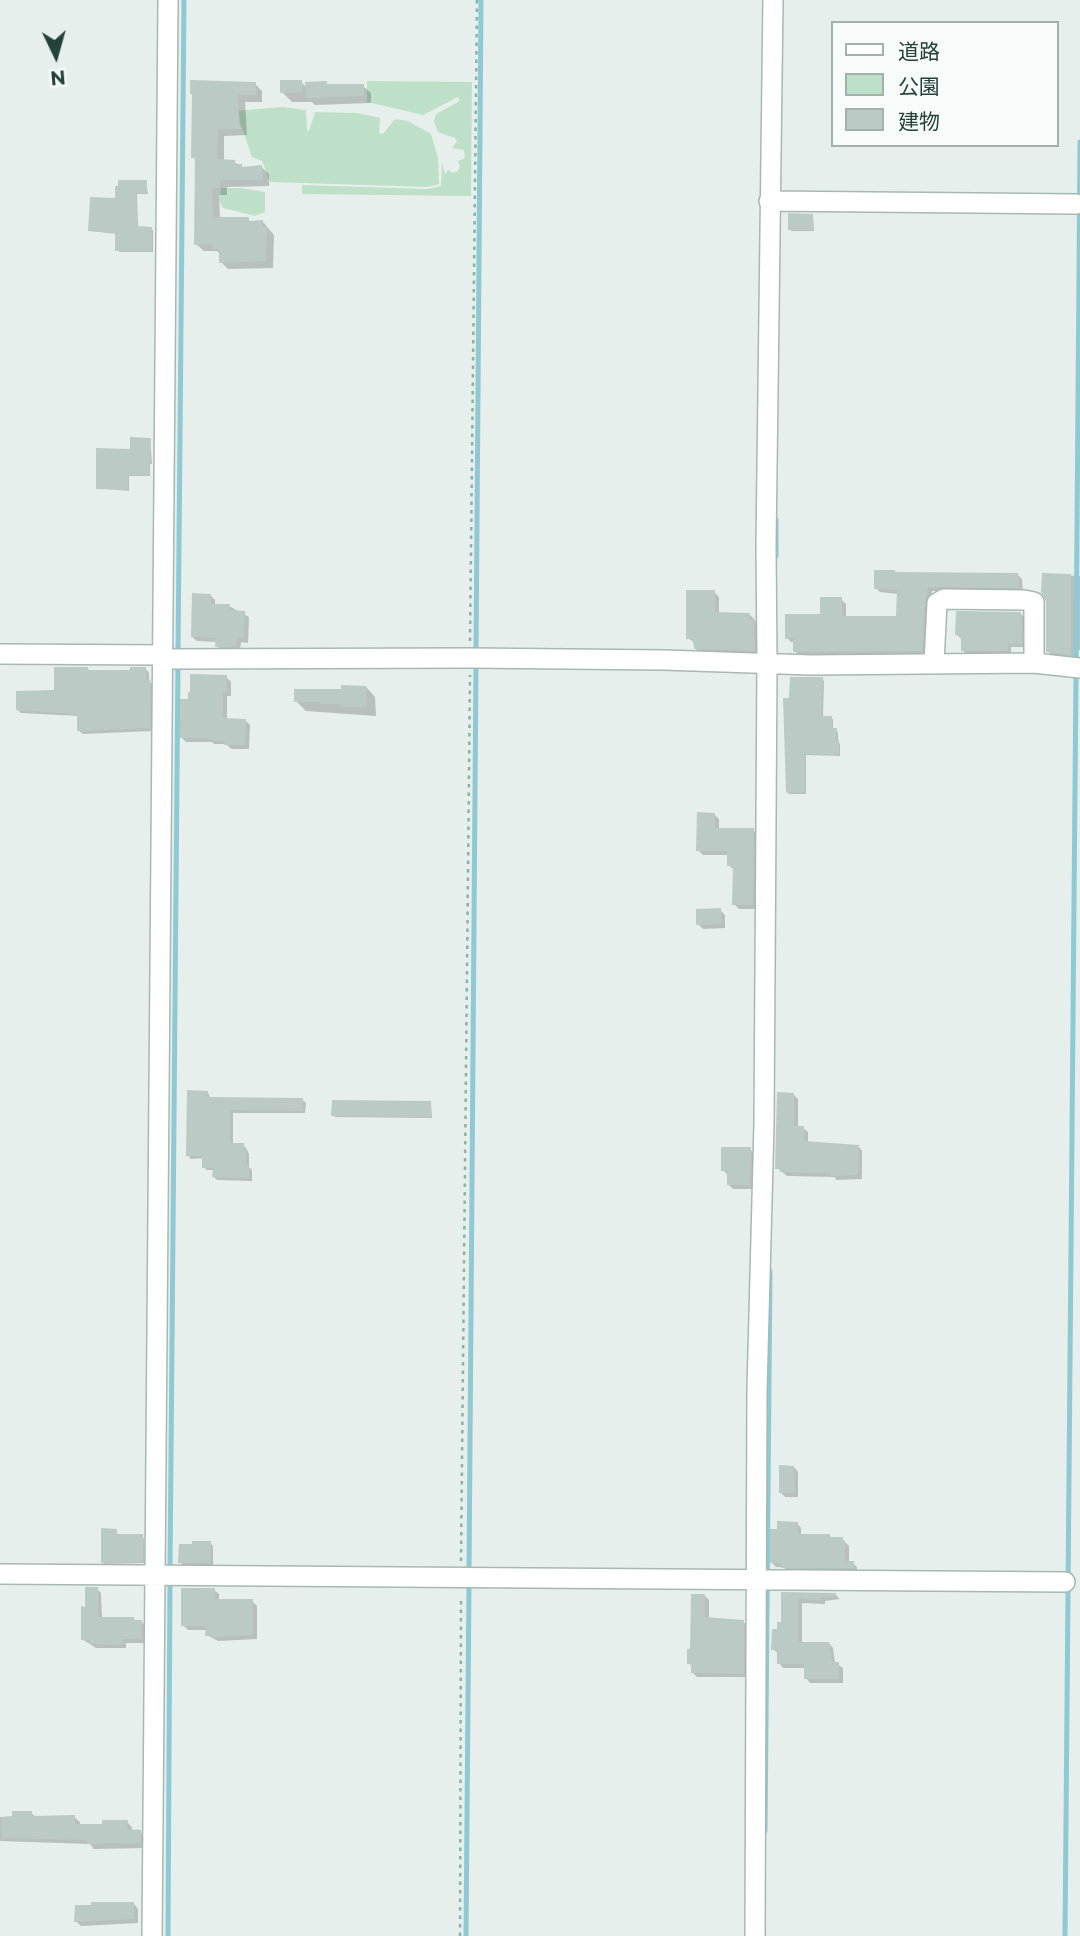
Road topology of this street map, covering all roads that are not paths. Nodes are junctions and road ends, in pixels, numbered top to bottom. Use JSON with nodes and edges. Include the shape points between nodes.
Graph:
{"nodes":[{"id":1,"x":168,"y":0,"type":"edge"},
{"id":2,"x":773,"y":0,"type":"edge"},
{"id":3,"x":775,"y":201,"type":"junction"},
{"id":4,"x":1076,"y":204,"type":"dead end"},
{"id":5,"x":0,"y":654,"type":"edge"},
{"id":6,"x":170,"y":658,"type":"junction"},
{"id":7,"x":934,"y":663,"type":"junction"},
{"id":8,"x":1034,"y":663,"type":"junction"},
{"id":9,"x":767,"y":664,"type":"junction"},
{"id":10,"x":1080,"y":668,"type":"edge"},
{"id":11,"x":0,"y":1574,"type":"edge"},
{"id":12,"x":153,"y":1576,"type":"junction"},
{"id":13,"x":764,"y":1580,"type":"junction"},
{"id":14,"x":1065,"y":1582,"type":"dead end"},
{"id":15,"x":152,"y":1936,"type":"edge"},
{"id":16,"x":755,"y":1936,"type":"edge"}],
"edges":[{"from":1,"to":6,"type":"street"},
{"from":2,"to":3,"type":"street"},
{"from":3,"to":4,"type":"street"},
{"from":3,"to":9,"type":"street"},
{"from":5,"to":6,"type":"street"},
{"from":6,"to":9,"type":"street"},
{"from":6,"to":12,"type":"street"},
{"from":7,"to":8,"type":"street"},
{"from":7,"to":8,"type":"street","via":[[937,603],[944,599],[1034,602]]},
{"from":7,"to":9,"type":"street"},
{"from":8,"to":10,"type":"street"},
{"from":9,"to":13,"type":"street","via":[[757,1390]]},
{"from":11,"to":12,"type":"street"},
{"from":12,"to":13,"type":"street"},
{"from":12,"to":15,"type":"street"},
{"from":13,"to":14,"type":"street"},
{"from":13,"to":16,"type":"street"}]}
